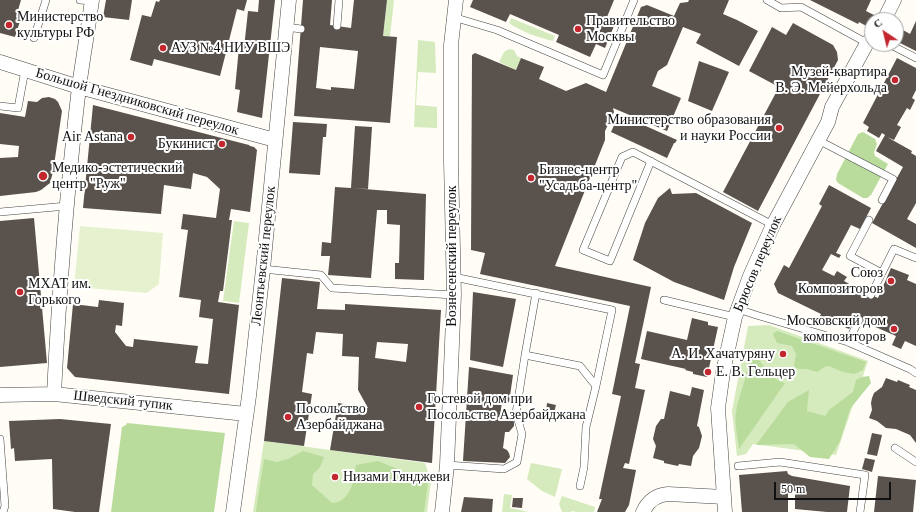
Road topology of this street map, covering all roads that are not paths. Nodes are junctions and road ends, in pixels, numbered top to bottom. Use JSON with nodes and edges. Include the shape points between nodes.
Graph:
{"nodes":[{"id":1,"x":46,"y":0,"type":"edge"},
{"id":2,"x":88,"y":0,"type":"edge"},
{"id":3,"x":289,"y":0,"type":"edge"},
{"id":4,"x":339,"y":0,"type":"edge"},
{"id":5,"x":456,"y":0,"type":"edge"},
{"id":6,"x":634,"y":0,"type":"edge"},
{"id":7,"x":767,"y":0,"type":"edge"},
{"id":8,"x":894,"y":0,"type":"edge"},
{"id":9,"x":888,"y":12,"type":"edge"},
{"id":10,"x":453,"y":17,"type":"junction"},
{"id":11,"x":337,"y":26,"type":"dead end"},
{"id":12,"x":286,"y":28,"type":"junction"},
{"id":13,"x":301,"y":29,"type":"dead end"},
{"id":14,"x":864,"y":37,"type":"edge"},
{"id":15,"x":34,"y":38,"type":"dead end"},
{"id":16,"x":864,"y":51,"type":"edge"},
{"id":17,"x":904,"y":52,"type":"edge"},
{"id":18,"x":916,"y":58,"type":"edge"},
{"id":19,"x":0,"y":62,"type":"edge"},
{"id":20,"x":25,"y":70,"type":"junction"},
{"id":21,"x":79,"y":87,"type":"junction"},
{"id":22,"x":0,"y":106,"type":"edge"},
{"id":23,"x":275,"y":140,"type":"junction"},
{"id":24,"x":818,"y":140,"type":"junction"},
{"id":25,"x":651,"y":161,"type":"junction"},
{"id":26,"x":882,"y":200,"type":"dead end"},
{"id":27,"x":67,"y":206,"type":"junction"},
{"id":28,"x":0,"y":212,"type":"edge"},
{"id":29,"x":869,"y":220,"type":"dead end"},
{"id":30,"x":773,"y":225,"type":"junction"},
{"id":31,"x":916,"y":258,"type":"edge"},
{"id":32,"x":263,"y":269,"type":"junction"},
{"id":33,"x":882,"y":273,"type":"junction"},
{"id":34,"x":454,"y":277,"type":"junction"},
{"id":35,"x":536,"y":293,"type":"junction"},
{"id":36,"x":454,"y":295,"type":"junction"},
{"id":37,"x":871,"y":295,"type":"dead end"},
{"id":38,"x":664,"y":300,"type":"dead end"},
{"id":39,"x":737,"y":313,"type":"junction"},
{"id":40,"x":859,"y":320,"type":"dead end"},
{"id":41,"x":848,"y":342,"type":"junction"},
{"id":42,"x":525,"y":355,"type":"junction"},
{"id":43,"x":916,"y":373,"type":"edge"},
{"id":44,"x":596,"y":386,"type":"junction"},
{"id":45,"x":54,"y":394,"type":"junction"},
{"id":46,"x":0,"y":395,"type":"edge"},
{"id":47,"x":246,"y":414,"type":"junction"},
{"id":48,"x":0,"y":439,"type":"edge"},
{"id":49,"x":894,"y":448,"type":"dead end"},
{"id":50,"x":916,"y":462,"type":"edge"},
{"id":51,"x":447,"y":465,"type":"junction"},
{"id":52,"x":738,"y":466,"type":"dead end"},
{"id":53,"x":580,"y":486,"type":"dead end"},
{"id":54,"x":724,"y":497,"type":"junction"},
{"id":55,"x":3,"y":512,"type":"edge"},
{"id":56,"x":233,"y":512,"type":"edge"},
{"id":57,"x":442,"y":512,"type":"edge"},
{"id":58,"x":643,"y":512,"type":"edge"},
{"id":59,"x":725,"y":512,"type":"edge"},
{"id":60,"x":860,"y":512,"type":"edge"}],
"edges":[{"from":1,"to":15,"type":"lane"},
{"from":2,"to":21,"type":"street"},
{"from":3,"to":12,"type":"street","name":"Леонтьевский переулок"},
{"from":4,"to":11,"type":"lane"},
{"from":5,"to":10,"type":"street","name":"Вознесенский переулок"},
{"from":6,"to":10,"type":"lane","via":[[603,75],[497,30]]},
{"from":7,"to":14,"type":"lane","via":[[781,8],[801,7]]},
{"from":8,"to":9,"type":"street"},
{"from":10,"to":34,"type":"street","name":"Вознесенский переулок","via":[[451,60]]},
{"from":12,"to":13,"type":"lane"},
{"from":12,"to":23,"type":"street","name":"Леонтьевский переулок"},
{"from":16,"to":24,"type":"street","name":"Брюсов переулок","via":[[832,107],[828,122]]},
{"from":17,"to":18,"type":"lane"},
{"from":19,"to":20,"type":"street","name":"Большой Гнездниковский переулок"},
{"from":20,"to":21,"type":"street","name":"Большой Гнездниковский переулок"},
{"from":20,"to":22,"type":"lane","via":[[18,108]]},
{"from":21,"to":23,"type":"street","name":"Большой Гнездниковский переулок"},
{"from":21,"to":27,"type":"street"},
{"from":23,"to":32,"type":"street","name":"Леонтьевский переулок"},
{"from":24,"to":26,"type":"lane","via":[[893,179]]},
{"from":24,"to":30,"type":"street","name":"Брюсов переулок"},
{"from":25,"to":25,"type":"lane","via":[[633,152],[622,157],[583,250],[610,261]]},
{"from":25,"to":30,"type":"lane"},
{"from":27,"to":28,"type":"lane"},
{"from":27,"to":45,"type":"street"},
{"from":29,"to":33,"type":"lane","via":[[850,256]]},
{"from":30,"to":39,"type":"street","name":"Брюсов переулок"},
{"from":31,"to":33,"type":"lane","via":[[894,249]]},
{"from":32,"to":36,"type":"lane","via":[[321,275],[332,288]]},
{"from":32,"to":47,"type":"street","name":"Леонтьевский переулок"},
{"from":33,"to":37,"type":"lane"},
{"from":34,"to":35,"type":"lane"},
{"from":34,"to":36,"type":"street","name":"Вознесенский переулок"},
{"from":35,"to":42,"type":"lane"},
{"from":35,"to":44,"type":"lane","via":[[612,310]]},
{"from":36,"to":51,"type":"street","name":"Вознесенский переулок"},
{"from":38,"to":39,"type":"lane"},
{"from":39,"to":41,"type":"lane","via":[[756,315]]},
{"from":39,"to":54,"type":"street","name":"Брюсов переулок","via":[[723,372],[718,408]]},
{"from":40,"to":41,"type":"lane"},
{"from":41,"to":43,"type":"lane"},
{"from":42,"to":44,"type":"lane","via":[[580,366]]},
{"from":42,"to":51,"type":"lane","via":[[516,413],[522,434],[517,462],[504,469]]},
{"from":44,"to":53,"type":"lane","via":[[586,427],[584,468]]},
{"from":45,"to":46,"type":"street","name":"Шведский тупик"},
{"from":45,"to":47,"type":"street","name":"Шведский тупик"},
{"from":47,"to":56,"type":"street","name":"Леонтьевский переулок"},
{"from":48,"to":55,"type":"lane","via":[[5,506]]},
{"from":49,"to":50,"type":"lane"},
{"from":51,"to":57,"type":"street","name":"Вознесенский переулок"},
{"from":52,"to":60,"type":"lane","via":[[780,462],[865,475]]},
{"from":54,"to":58,"type":"street","via":[[660,495],[648,503]]},
{"from":54,"to":59,"type":"street","name":"Брюсов переулок"}]}
